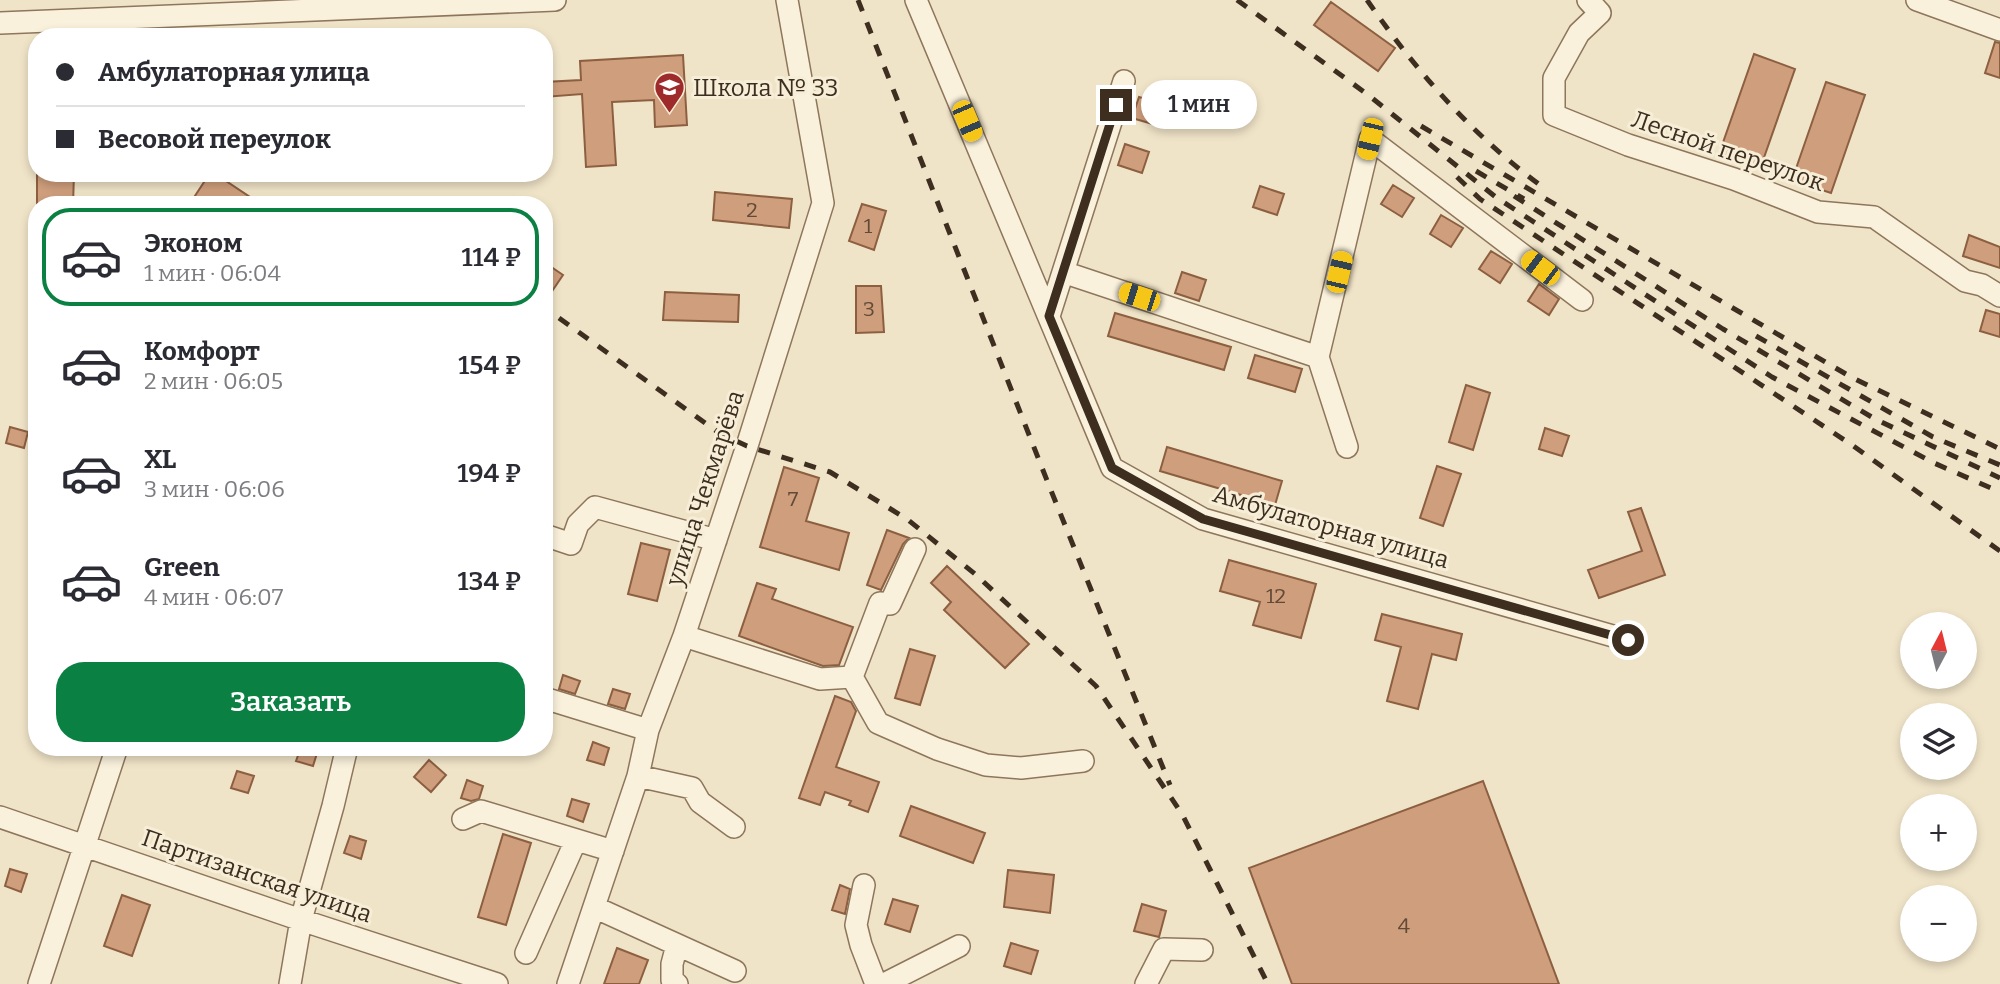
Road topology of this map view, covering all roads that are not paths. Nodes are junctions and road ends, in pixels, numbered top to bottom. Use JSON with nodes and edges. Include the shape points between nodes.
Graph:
{"nodes":[{"id":1,"x":555,"y":0,"type":"edge"},
{"id":2,"x":787,"y":0,"type":"edge"},
{"id":3,"x":916,"y":0,"type":"edge"},
{"id":4,"x":1588,"y":0,"type":"edge"},
{"id":5,"x":1917,"y":0,"type":"edge"},
{"id":6,"x":0,"y":23,"type":"edge"},
{"id":7,"x":2000,"y":30,"type":"edge"},
{"id":8,"x":1124,"y":81,"type":"dead end"},
{"id":9,"x":1063,"y":272,"type":"junction"},
{"id":10,"x":2000,"y":296,"type":"edge"},
{"id":11,"x":1582,"y":300,"type":"dead end"},
{"id":12,"x":1049,"y":316,"type":"junction"},
{"id":13,"x":1318,"y":356,"type":"junction"},
{"id":14,"x":1347,"y":447,"type":"dead end"},
{"id":15,"x":553,"y":538,"type":"edge"},
{"id":16,"x":716,"y":540,"type":"junction"},
{"id":17,"x":915,"y":549,"type":"dead end"},
{"id":18,"x":684,"y":636,"type":"junction"},
{"id":19,"x":1628,"y":640,"type":"dead end"},
{"id":20,"x":852,"y":677,"type":"junction"},
{"id":21,"x":553,"y":701,"type":"edge"},
{"id":22,"x":649,"y":730,"type":"junction"},
{"id":23,"x":114,"y":756,"type":"edge"},
{"id":24,"x":342,"y":756,"type":"edge"},
{"id":25,"x":1083,"y":761,"type":"dead end"},
{"id":26,"x":638,"y":776,"type":"junction"},
{"id":27,"x":0,"y":817,"type":"edge"},
{"id":28,"x":463,"y":819,"type":"dead end"},
{"id":29,"x":734,"y":827,"type":"dead end"},
{"id":30,"x":576,"y":840,"type":"junction"},
{"id":31,"x":86,"y":845,"type":"junction"},
{"id":32,"x":612,"y":851,"type":"junction"},
{"id":33,"x":864,"y":885,"type":"dead end"},
{"id":34,"x":594,"y":907,"type":"junction"},
{"id":35,"x":301,"y":920,"type":"junction"},
{"id":36,"x":677,"y":945,"type":"junction"},
{"id":37,"x":959,"y":946,"type":"dead end"},
{"id":38,"x":1202,"y":950,"type":"dead end"},
{"id":39,"x":526,"y":953,"type":"dead end"},
{"id":40,"x":735,"y":971,"type":"dead end"},
{"id":41,"x":39,"y":984,"type":"edge"},
{"id":42,"x":290,"y":984,"type":"edge"},
{"id":43,"x":497,"y":984,"type":"edge"},
{"id":44,"x":568,"y":984,"type":"edge"},
{"id":45,"x":677,"y":984,"type":"edge"},
{"id":46,"x":876,"y":984,"type":"edge"},
{"id":47,"x":884,"y":984,"type":"edge"},
{"id":48,"x":1146,"y":984,"type":"edge"}],
"edges":[{"from":1,"to":6,"type":"street"},
{"from":2,"to":16,"type":"street","name":"улица Чекмарёва","via":[[823,203]]},
{"from":3,"to":12,"type":"street","name":"Амбулаторная улица"},
{"from":4,"to":10,"type":"street","name":"Лесной переулок","via":[[1600,13],[1579,33],[1554,78],[1553,115],[1818,212],[1874,217],[1965,281]]},
{"from":5,"to":7,"type":"street"},
{"from":8,"to":9,"type":"street"},
{"from":9,"to":12,"type":"street"},
{"from":9,"to":13,"type":"street"},
{"from":11,"to":13,"type":"street","via":[[1370,139]]},
{"from":12,"to":19,"type":"street","name":"Амбулаторная улица","via":[[1112,468],[1191,513]]},
{"from":13,"to":14,"type":"street"},
{"from":15,"to":16,"type":"street","via":[[572,544],[578,524],[595,508]]},
{"from":16,"to":18,"type":"street","name":"улица Чекмарёва"},
{"from":17,"to":20,"type":"street","via":[[890,604],[880,603]]},
{"from":18,"to":20,"type":"street","via":[[820,679]]},
{"from":18,"to":22,"type":"street","name":"улица Чекмарёва"},
{"from":20,"to":25,"type":"street","via":[[878,723],[937,749],[986,765],[1021,768]]},
{"from":21,"to":22,"type":"street"},
{"from":22,"to":26,"type":"street","name":"улица Чекмарёва"},
{"from":23,"to":31,"type":"street"},
{"from":24,"to":35,"type":"street"},
{"from":26,"to":29,"type":"street","via":[[692,788],[700,802]]},
{"from":26,"to":32,"type":"street","name":"улица Чекмарёва"},
{"from":27,"to":31,"type":"street","name":"Партизанская улица"},
{"from":28,"to":30,"type":"street","via":[[481,811]]},
{"from":30,"to":32,"type":"street"},
{"from":30,"to":39,"type":"street"},
{"from":31,"to":35,"type":"street","name":"Партизанская улица"},
{"from":31,"to":41,"type":"street"},
{"from":32,"to":34,"type":"street","name":"улица Чекмарёва"},
{"from":33,"to":46,"type":"street","via":[[856,925]]},
{"from":34,"to":36,"type":"street"},
{"from":34,"to":44,"type":"street","name":"улица Чекмарёва"},
{"from":35,"to":42,"type":"street"},
{"from":35,"to":43,"type":"street","name":"Партизанская улица"},
{"from":36,"to":40,"type":"street"},
{"from":36,"to":45,"type":"street","via":[[672,964],[672,980]]},
{"from":37,"to":47,"type":"street"},
{"from":38,"to":48,"type":"street","via":[[1164,949]]}]}
